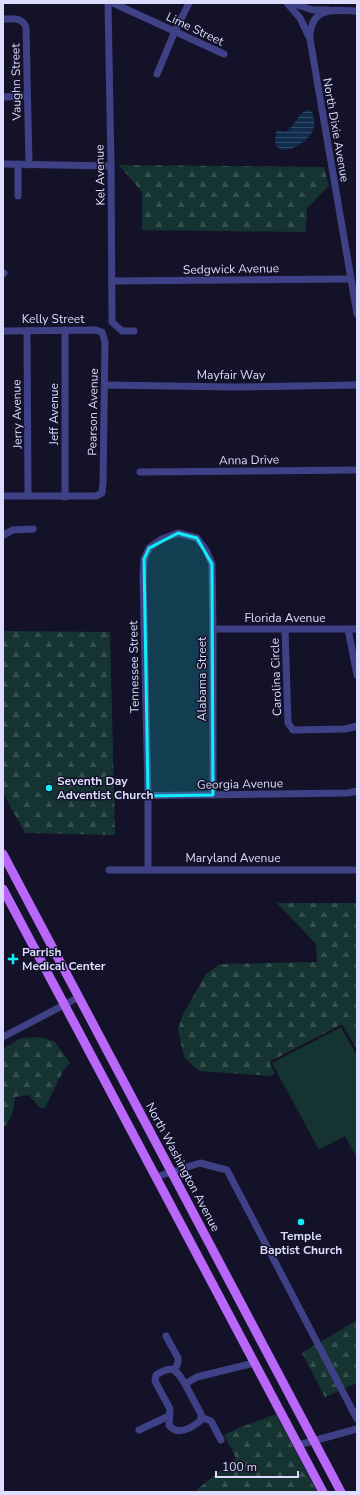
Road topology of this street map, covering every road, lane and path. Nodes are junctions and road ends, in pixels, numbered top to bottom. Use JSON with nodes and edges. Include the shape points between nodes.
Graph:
{"nodes":[{"id":1,"x":108,"y":3,"type":"edge"},
{"id":2,"x":113,"y":3,"type":"edge"},
{"id":3,"x":189,"y":3,"type":"edge"},
{"id":4,"x":287,"y":3,"type":"edge"},
{"id":5,"x":291,"y":3,"type":"edge"},
{"id":6,"x":328,"y":10,"type":"junction"},
{"id":7,"x":357,"y":11,"type":"edge"},
{"id":8,"x":3,"y":19,"type":"edge"},
{"id":9,"x":175,"y":31,"type":"junction"},
{"id":10,"x":310,"y":40,"type":"junction"},
{"id":11,"x":224,"y":54,"type":"dead end"},
{"id":12,"x":157,"y":74,"type":"dead end"},
{"id":13,"x":26,"y":96,"type":"junction"},
{"id":14,"x":3,"y":97,"type":"edge"},
{"id":15,"x":3,"y":164,"type":"edge"},
{"id":16,"x":18,"y":164,"type":"junction"},
{"id":17,"x":29,"y":165,"type":"junction"},
{"id":18,"x":111,"y":166,"type":"junction"},
{"id":19,"x":18,"y":196,"type":"dead end"},
{"id":20,"x":350,"y":279,"type":"junction"},
{"id":21,"x":112,"y":281,"type":"junction"},
{"id":22,"x":357,"y":314,"type":"edge"},
{"id":23,"x":65,"y":330,"type":"junction"},
{"id":24,"x":3,"y":331,"type":"edge"},
{"id":25,"x":27,"y":331,"type":"junction"},
{"id":26,"x":134,"y":331,"type":"dead end"},
{"id":27,"x":102,"y":332,"type":"joint"},
{"id":28,"x":104,"y":385,"type":"junction"},
{"id":29,"x":357,"y":385,"type":"edge"},
{"id":30,"x":357,"y":470,"type":"edge"},
{"id":31,"x":140,"y":472,"type":"dead end"},
{"id":32,"x":3,"y":496,"type":"edge"},
{"id":33,"x":28,"y":496,"type":"junction"},
{"id":34,"x":65,"y":497,"type":"junction"},
{"id":35,"x":33,"y":529,"type":"dead end"},
{"id":36,"x":3,"y":535,"type":"edge"},
{"id":37,"x":212,"y":564,"type":"joint"},
{"id":38,"x":213,"y":629,"type":"junction"},
{"id":39,"x":285,"y":629,"type":"junction"},
{"id":40,"x":348,"y":629,"type":"junction"},
{"id":41,"x":357,"y":629,"type":"edge"},
{"id":42,"x":357,"y":675,"type":"edge"},
{"id":43,"x":357,"y":726,"type":"edge"},
{"id":44,"x":357,"y":791,"type":"edge"},
{"id":45,"x":213,"y":795,"type":"junction"},
{"id":46,"x":122,"y":796,"type":"dead end"},
{"id":47,"x":148,"y":796,"type":"junction"},
{"id":48,"x":3,"y":854,"type":"edge"},
{"id":49,"x":148,"y":869,"type":"junction"},
{"id":50,"x":109,"y":870,"type":"dead end"},
{"id":51,"x":357,"y":870,"type":"edge"},
{"id":52,"x":3,"y":889,"type":"edge"},
{"id":53,"x":78,"y":997,"type":"junction"},
{"id":54,"x":65,"y":1005,"type":"junction"},
{"id":55,"x":3,"y":1037,"type":"edge"},
{"id":56,"x":172,"y":1172,"type":"junction"},
{"id":57,"x":156,"y":1177,"type":"junction"},
{"id":58,"x":166,"y":1336,"type":"dead end"},
{"id":59,"x":254,"y":1363,"type":"junction"},
{"id":60,"x":175,"y":1370,"type":"junction"},
{"id":61,"x":185,"y":1384,"type":"junction"},
{"id":62,"x":169,"y":1416,"type":"junction"},
{"id":63,"x":201,"y":1417,"type":"junction"},
{"id":64,"x":357,"y":1419,"type":"edge"},
{"id":65,"x":357,"y":1429,"type":"edge"},
{"id":66,"x":139,"y":1430,"type":"dead end"},
{"id":67,"x":221,"y":1440,"type":"dead end"},
{"id":68,"x":314,"y":1441,"type":"junction"},
{"id":69,"x":298,"y":1445,"type":"junction"},
{"id":70,"x":323,"y":1492,"type":"edge"},
{"id":71,"x":341,"y":1492,"type":"edge"}],
"edges":[{"from":1,"to":18,"type":"street","name":"Kel Avenue"},
{"from":2,"to":9,"type":"street","name":"Lime Street"},
{"from":3,"to":9,"type":"street"},
{"from":4,"to":10,"type":"street","name":"North Dixie Avenue","via":[[300,18]]},
{"from":5,"to":6,"type":"street","via":[[313,10]]},
{"from":6,"to":7,"type":"street"},
{"from":6,"to":10,"type":"street","via":[[312,23]]},
{"from":8,"to":13,"type":"street","name":"Vaughn Street","via":[[19,19],[26,27]]},
{"from":9,"to":11,"type":"street","name":"Lime Street"},
{"from":9,"to":12,"type":"street"},
{"from":10,"to":20,"type":"street","name":"North Dixie Avenue"},
{"from":13,"to":14,"type":"street"},
{"from":13,"to":17,"type":"street","name":"Vaughn Street"},
{"from":15,"to":16,"type":"street"},
{"from":16,"to":17,"type":"street"},
{"from":16,"to":19,"type":"street"},
{"from":17,"to":18,"type":"street"},
{"from":18,"to":21,"type":"street","name":"Kel Avenue"},
{"from":20,"to":21,"type":"street","name":"Sedgwick Avenue"},
{"from":20,"to":22,"type":"street","name":"North Dixie Avenue"},
{"from":21,"to":26,"type":"street","name":"Kel Avenue","via":[[112,322],[122,331]]},
{"from":23,"to":25,"type":"street","name":"Kelly Street"},
{"from":23,"to":27,"type":"street","name":"Kelly Street"},
{"from":23,"to":34,"type":"street","name":"Jeff Avenue"},
{"from":24,"to":25,"type":"street","name":"Kelly Street"},
{"from":25,"to":33,"type":"street","name":"Jerry Avenue"},
{"from":27,"to":28,"type":"street","name":"Pearson Avenue","via":[[105,342]]},
{"from":28,"to":29,"type":"street","name":"Mayfair Way"},
{"from":28,"to":34,"type":"street","name":"Pearson Avenue","via":[[102,493],[96,496]]},
{"from":30,"to":31,"type":"street","name":"Anna Drive"},
{"from":32,"to":33,"type":"street"},
{"from":33,"to":34,"type":"street"},
{"from":35,"to":36,"type":"street","via":[[13,530]]},
{"from":37,"to":38,"type":"street","name":"Alabama Street"},
{"from":37,"to":47,"type":"street","name":"Tennessee Street","via":[[197,538],[178,533],[162,539],[149,548],[144,559]]},
{"from":38,"to":39,"type":"street","name":"Florida Avenue"},
{"from":38,"to":45,"type":"street","name":"Alabama Street"},
{"from":39,"to":40,"type":"street","name":"Florida Avenue"},
{"from":39,"to":43,"type":"street","name":"Carolina Circle","via":[[288,723],[293,730],[345,729]]},
{"from":40,"to":41,"type":"street","name":"Florida Avenue"},
{"from":40,"to":42,"type":"street"},
{"from":44,"to":45,"type":"street","name":"Georgia Avenue"},
{"from":45,"to":47,"type":"street","name":"Georgia Avenue"},
{"from":46,"to":47,"type":"street","name":"Georgia Avenue"},
{"from":47,"to":49,"type":"street","name":"Tennessee Street"},
{"from":48,"to":53,"type":"main road","name":"North Washington Avenue"},
{"from":49,"to":50,"type":"street","name":"Maryland Avenue"},
{"from":49,"to":51,"type":"street","name":"Maryland Avenue"},
{"from":52,"to":54,"type":"main road"},
{"from":53,"to":54,"type":"street"},
{"from":53,"to":56,"type":"main road","name":"North Washington Avenue"},
{"from":54,"to":55,"type":"street"},
{"from":54,"to":57,"type":"main road"},
{"from":56,"to":57,"type":"street"},
{"from":56,"to":64,"type":"street","via":[[200,1164],[227,1170]]},
{"from":56,"to":68,"type":"main road","name":"North Washington Avenue"},
{"from":57,"to":59,"type":"main road"},
{"from":58,"to":60,"type":"street","via":[[178,1358]]},
{"from":59,"to":61,"type":"street","via":[[197,1377]]},
{"from":59,"to":69,"type":"main road"},
{"from":60,"to":61,"type":"street"},
{"from":60,"to":62,"type":"street","via":[[166,1369],[156,1375],[155,1379],[169,1404]]},
{"from":61,"to":63,"type":"street"},
{"from":62,"to":63,"type":"street","via":[[169,1425],[177,1431],[198,1422]]},
{"from":62,"to":66,"type":"street"},
{"from":63,"to":67,"type":"street","via":[[211,1421]]},
{"from":65,"to":68,"type":"street"},
{"from":68,"to":69,"type":"street"},
{"from":68,"to":71,"type":"main road","name":"North Washington Avenue"},
{"from":69,"to":70,"type":"main road"}]}
